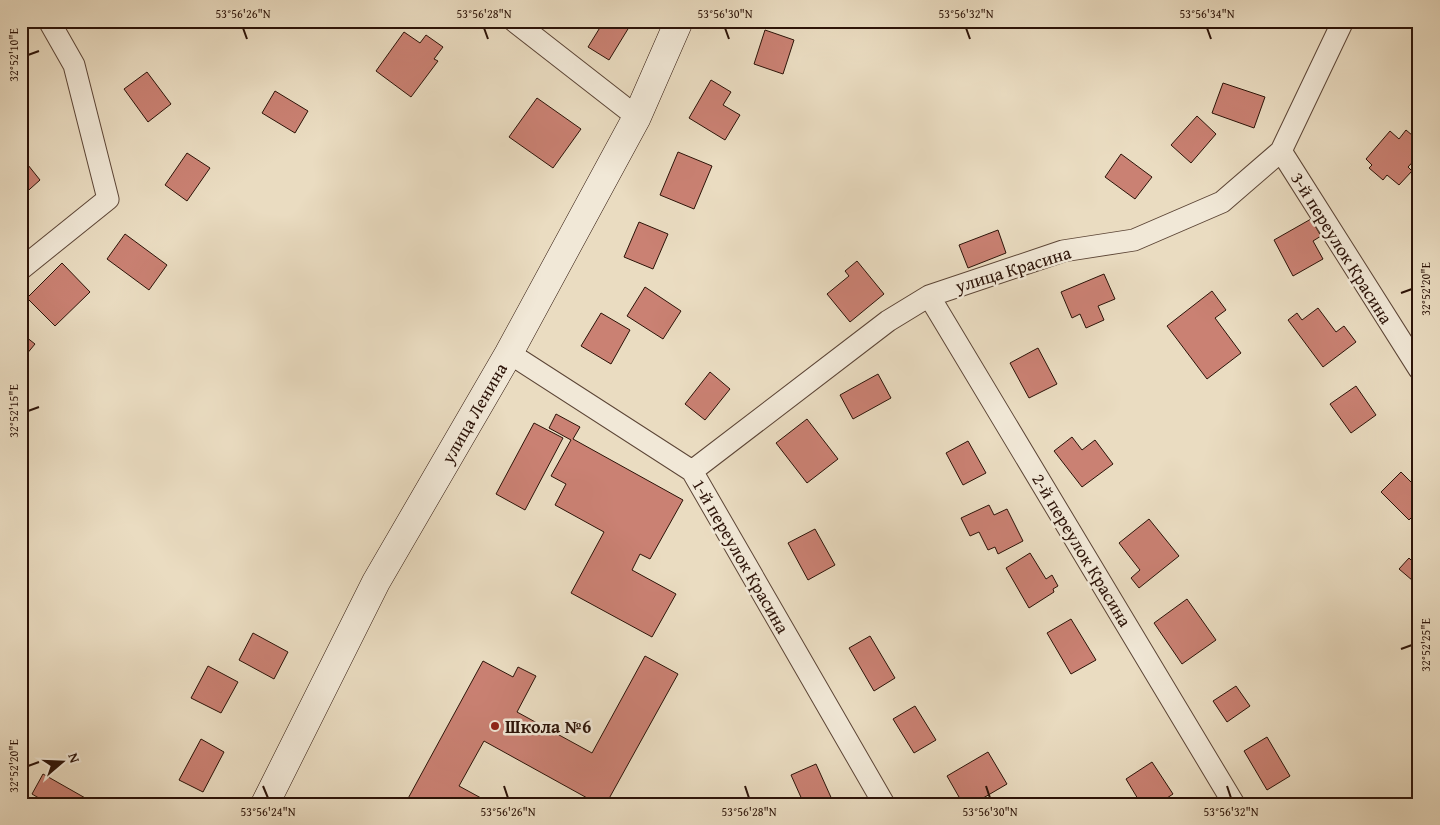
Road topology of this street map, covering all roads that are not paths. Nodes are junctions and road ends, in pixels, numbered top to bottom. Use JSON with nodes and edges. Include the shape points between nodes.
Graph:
{"nodes":[{"id":1,"x":49,"y":21,"type":"edge"},
{"id":2,"x":514,"y":21,"type":"edge"},
{"id":3,"x":679,"y":21,"type":"edge"},
{"id":4,"x":1343,"y":21,"type":"edge"},
{"id":5,"x":637,"y":117,"type":"junction"},
{"id":6,"x":1281,"y":152,"type":"junction"},
{"id":7,"x":21,"y":269,"type":"edge"},
{"id":8,"x":929,"y":296,"type":"junction"},
{"id":9,"x":509,"y":354,"type":"junction"},
{"id":10,"x":1419,"y":369,"type":"edge"},
{"id":11,"x":692,"y":471,"type":"junction"},
{"id":12,"x":265,"y":804,"type":"edge"},
{"id":13,"x":884,"y":804,"type":"edge"},
{"id":14,"x":1234,"y":804,"type":"edge"}],
"edges":[{"from":1,"to":7,"type":"street","via":[[74,65],[108,200]]},
{"from":2,"to":5,"type":"street"},
{"from":3,"to":5,"type":"main road","name":"улица Ленина"},
{"from":4,"to":6,"type":"street","name":"улица Красина"},
{"from":5,"to":9,"type":"main road","name":"улица Ленина"},
{"from":6,"to":8,"type":"street","name":"улица Красина","via":[[1222,202],[1134,240],[1063,251]]},
{"from":6,"to":10,"type":"street","name":"3-й переулок Красина"},
{"from":8,"to":11,"type":"street","name":"улица Красина","via":[[888,321]]},
{"from":8,"to":14,"type":"street","name":"2-й переулок Красина"},
{"from":9,"to":11,"type":"street","name":"1-й переулок Красина"},
{"from":9,"to":12,"type":"main road","name":"улица Ленина","via":[[376,582]]},
{"from":11,"to":13,"type":"street","name":"1-й переулок Красина"}]}
